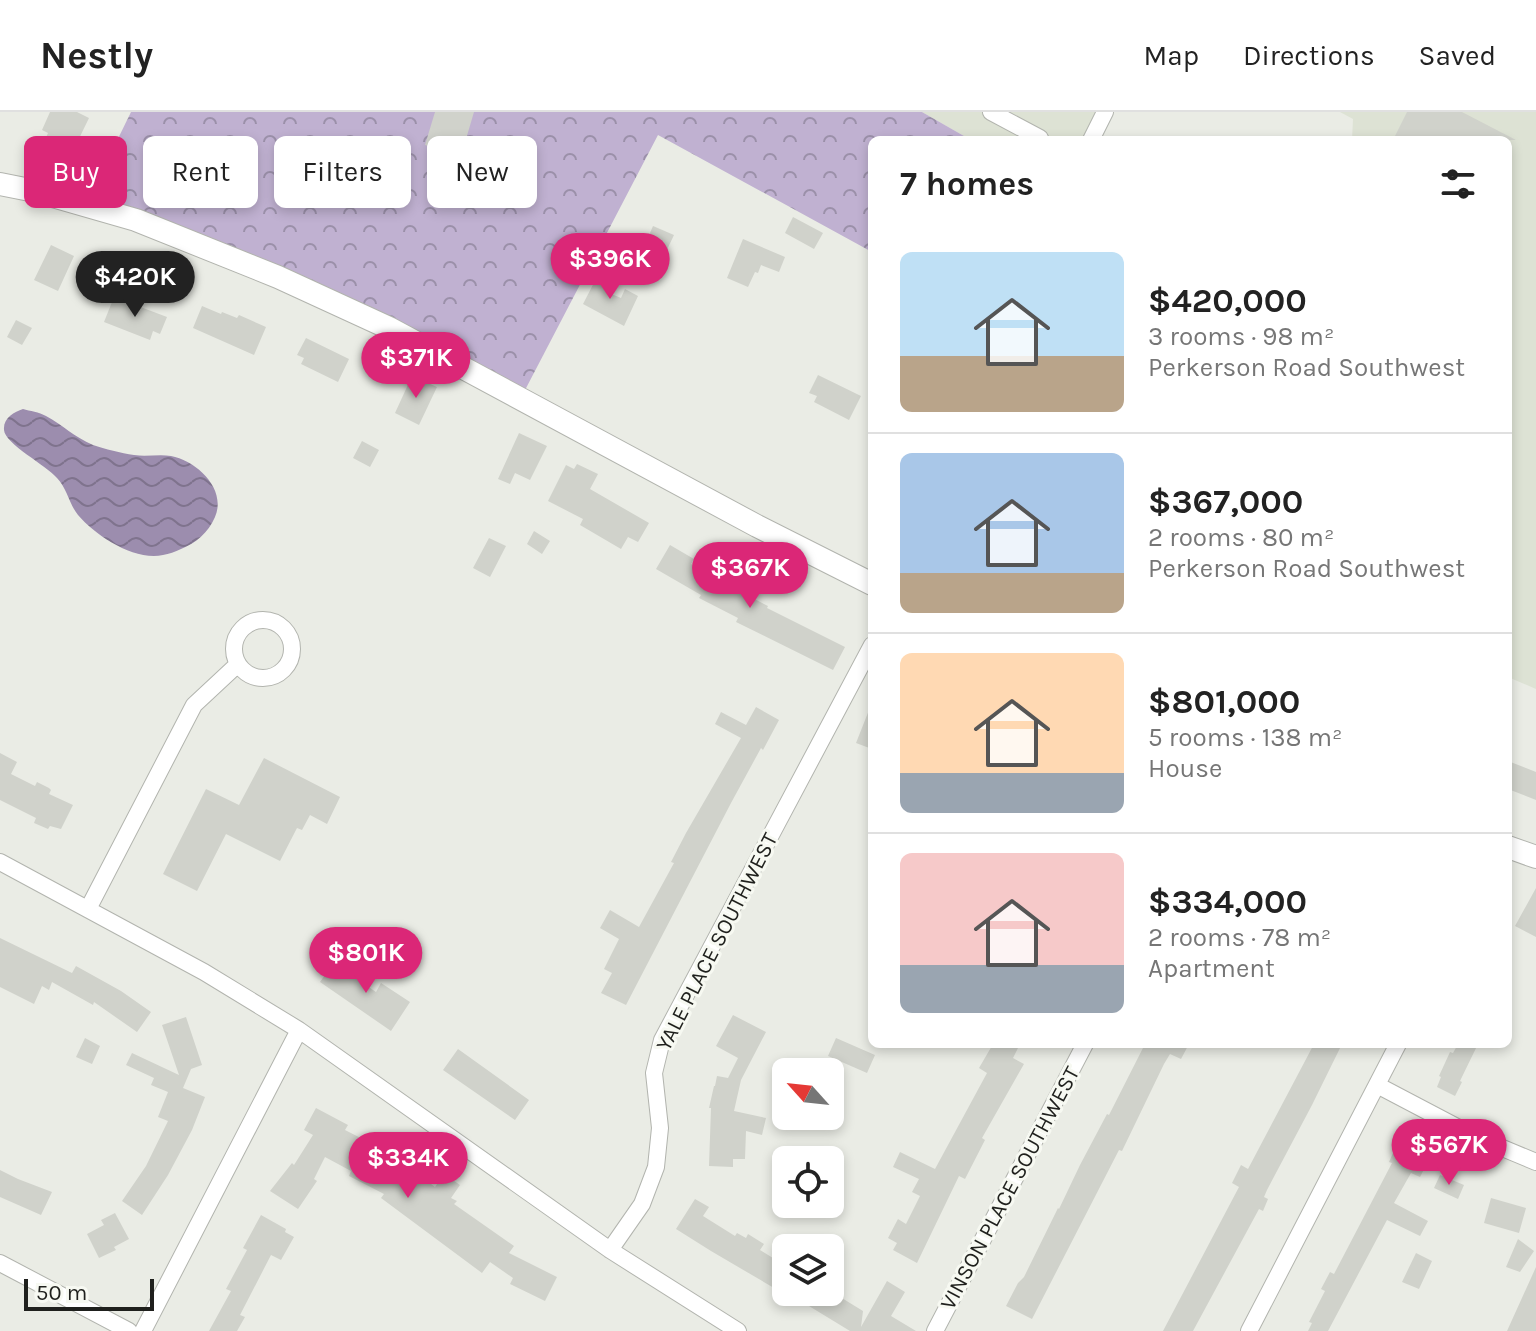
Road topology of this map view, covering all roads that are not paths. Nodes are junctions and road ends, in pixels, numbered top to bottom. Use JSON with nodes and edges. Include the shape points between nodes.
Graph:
{"nodes":[{"id":1,"x":991,"y":112,"type":"edge"},
{"id":2,"x":1105,"y":112,"type":"edge"},
{"id":3,"x":1036,"y":136,"type":"edge"},
{"id":4,"x":1093,"y":136,"type":"edge"},
{"id":5,"x":0,"y":184,"type":"edge"},
{"id":6,"x":868,"y":582,"type":"edge"},
{"id":7,"x":868,"y":653,"type":"edge"},
{"id":8,"x":238,"y":664,"type":"dead end"},
{"id":9,"x":1512,"y":848,"type":"edge"},
{"id":10,"x":1536,"y":857,"type":"edge"},
{"id":11,"x":0,"y":862,"type":"edge"},
{"id":12,"x":88,"y":909,"type":"junction"},
{"id":13,"x":299,"y":1030,"type":"junction"},
{"id":14,"x":1083,"y":1048,"type":"edge"},
{"id":15,"x":1396,"y":1048,"type":"edge"},
{"id":16,"x":1377,"y":1085,"type":"junction"},
{"id":17,"x":1536,"y":1162,"type":"edge"},
{"id":18,"x":610,"y":1250,"type":"junction"},
{"id":19,"x":0,"y":1263,"type":"edge"},
{"id":20,"x":129,"y":1331,"type":"edge"},
{"id":21,"x":143,"y":1331,"type":"edge"},
{"id":22,"x":738,"y":1331,"type":"edge"},
{"id":23,"x":935,"y":1331,"type":"edge"},
{"id":24,"x":1249,"y":1331,"type":"edge"}],
"edges":[{"from":1,"to":3,"type":"street"},
{"from":2,"to":4,"type":"street"},
{"from":5,"to":6,"type":"street","via":[[136,220],[278,277],[389,328]]},
{"from":7,"to":18,"type":"street","name":"YALE PLACE SOUTHWEST","via":[[662,1040],[654,1073],[660,1128],[656,1167],[642,1204]]},
{"from":8,"to":12,"type":"street","via":[[194,705]]},
{"from":9,"to":10,"type":"street"},
{"from":11,"to":12,"type":"street"},
{"from":12,"to":13,"type":"street"},
{"from":13,"to":18,"type":"street"},
{"from":13,"to":21,"type":"street"},
{"from":14,"to":23,"type":"street","name":"VINSON PLACE SOUTHWEST"},
{"from":15,"to":16,"type":"street"},
{"from":16,"to":17,"type":"street"},
{"from":16,"to":24,"type":"street"},
{"from":18,"to":22,"type":"street"},
{"from":19,"to":20,"type":"street"}]}
